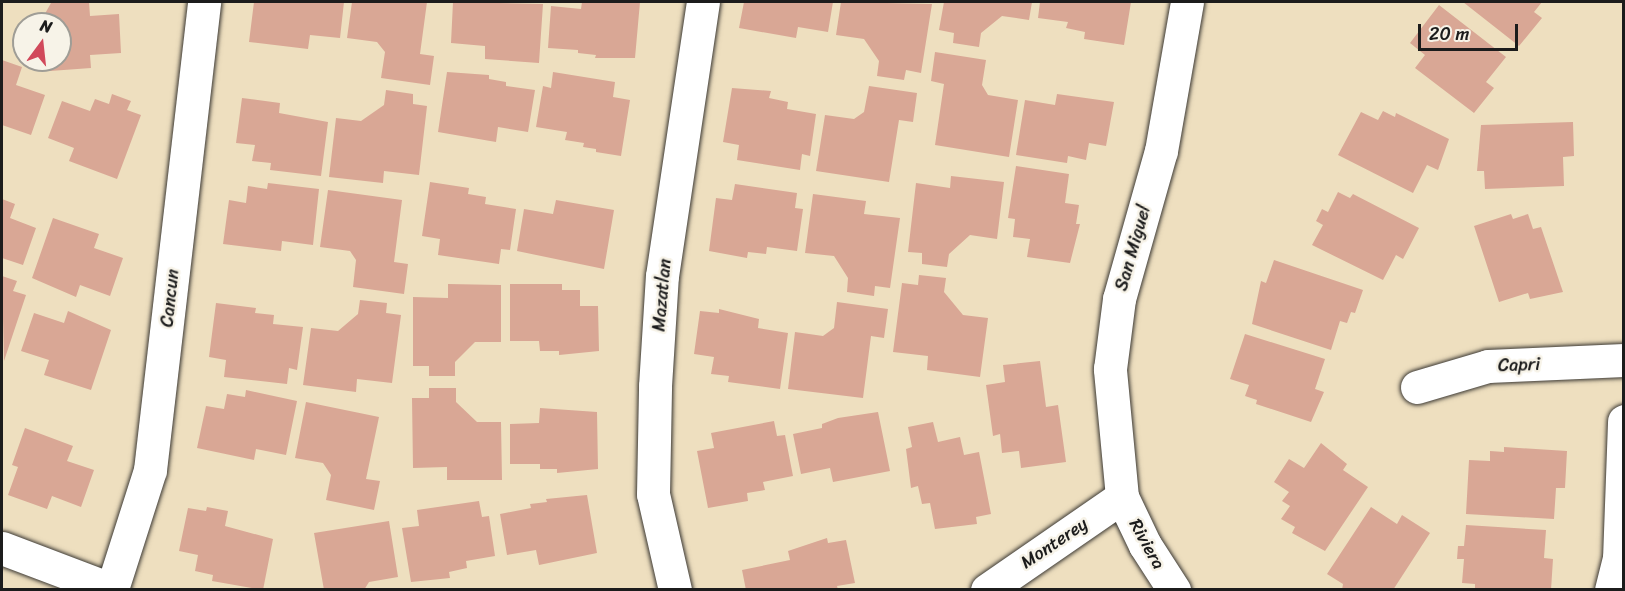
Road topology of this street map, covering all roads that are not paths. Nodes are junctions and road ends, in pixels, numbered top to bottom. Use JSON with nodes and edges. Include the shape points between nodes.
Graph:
{"nodes":[{"id":1,"x":204,"y":2,"type":"edge"},
{"id":2,"x":703,"y":2,"type":"edge"},
{"id":3,"x":1187,"y":2,"type":"edge"},
{"id":4,"x":1623,"y":360,"type":"edge"},
{"id":5,"x":1417,"y":387,"type":"dead end"},
{"id":6,"x":1623,"y":421,"type":"edge"},
{"id":7,"x":1122,"y":497,"type":"junction"},
{"id":8,"x":2,"y":548,"type":"edge"},
{"id":9,"x":112,"y":589,"type":"edge"},
{"id":10,"x":675,"y":590,"type":"edge"},
{"id":11,"x":987,"y":590,"type":"edge"},
{"id":12,"x":1174,"y":590,"type":"edge"},
{"id":13,"x":1611,"y":590,"type":"edge"}],
"edges":[{"from":1,"to":9,"type":"street","name":"Cancun","via":[[150,470]]},
{"from":2,"to":10,"type":"street","name":"Mazatlan","via":[[662,276],[655,386],[653,494]]},
{"from":3,"to":7,"type":"street","name":"San Miguel","via":[[1161,151],[1119,299],[1110,369]]},
{"from":4,"to":5,"type":"street","name":"Capri","via":[[1488,366]]},
{"from":6,"to":13,"type":"street","via":[[1619,559]]},
{"from":7,"to":11,"type":"street","name":"Monterey"},
{"from":7,"to":12,"type":"street","name":"Riviera","via":[[1145,545]]},
{"from":8,"to":9,"type":"street"}]}
